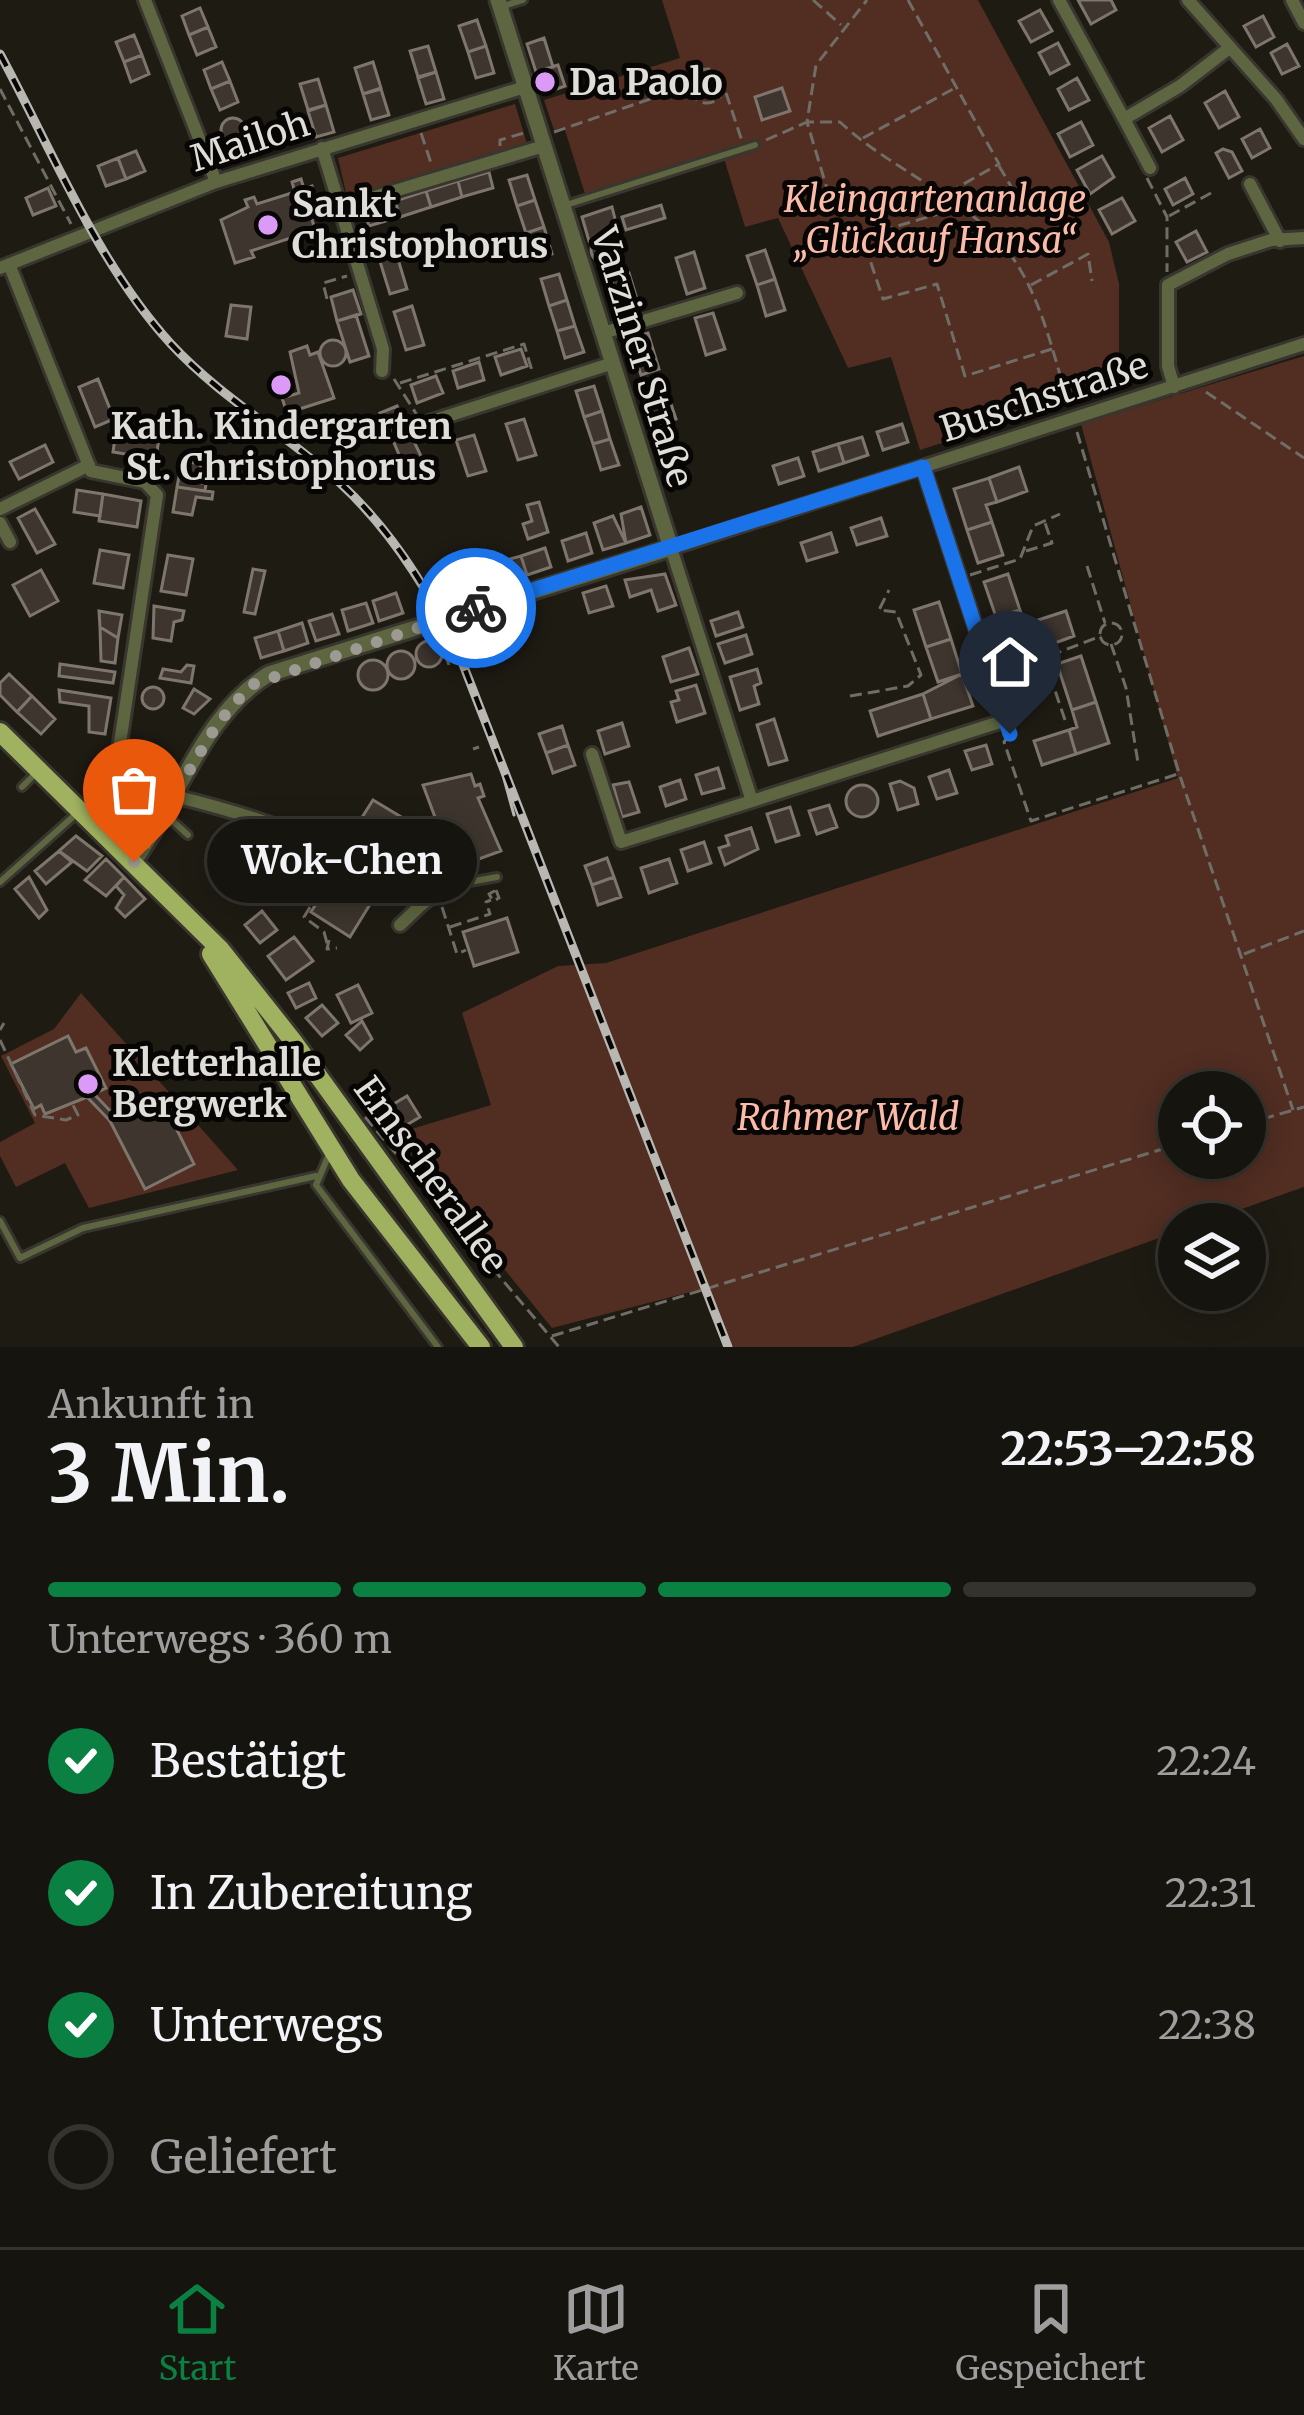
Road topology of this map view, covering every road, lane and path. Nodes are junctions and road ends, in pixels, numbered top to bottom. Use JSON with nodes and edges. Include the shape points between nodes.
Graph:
{"nodes":[{"id":1,"x":146,"y":0,"type":"edge"},
{"id":2,"x":523,"y":0,"type":"edge"},
{"id":3,"x":813,"y":0,"type":"edge"},
{"id":4,"x":867,"y":0,"type":"edge"},
{"id":5,"x":908,"y":0,"type":"edge"},
{"id":6,"x":1059,"y":0,"type":"edge"},
{"id":7,"x":1188,"y":0,"type":"edge"},
{"id":8,"x":1292,"y":0,"type":"edge"},
{"id":9,"x":499,"y":3,"type":"edge"},
{"id":10,"x":1304,"y":22,"type":"edge"},
{"id":11,"x":842,"y":26,"type":"junction"},
{"id":12,"x":1228,"y":49,"type":"junction"},
{"id":13,"x":691,"y":85,"type":"junction"},
{"id":14,"x":525,"y":87,"type":"junction"},
{"id":15,"x":724,"y":88,"type":"junction"},
{"id":16,"x":956,"y":88,"type":"junction"},
{"id":17,"x":0,"y":89,"type":"edge"},
{"id":18,"x":417,"y":119,"type":"junction"},
{"id":19,"x":1124,"y":119,"type":"junction"},
{"id":20,"x":807,"y":122,"type":"junction"},
{"id":21,"x":1304,"y":139,"type":"edge"},
{"id":22,"x":860,"y":140,"type":"junction"},
{"id":23,"x":542,"y":141,"type":"junction"},
{"id":24,"x":755,"y":145,"type":"joint"},
{"id":25,"x":322,"y":148,"type":"junction"},
{"id":26,"x":744,"y":148,"type":"junction"},
{"id":27,"x":998,"y":164,"type":"junction"},
{"id":28,"x":432,"y":166,"type":"dead end"},
{"id":29,"x":1150,"y":168,"type":"joint"},
{"id":30,"x":216,"y":182,"type":"junction"},
{"id":31,"x":1250,"y":184,"type":"dead end"},
{"id":32,"x":1012,"y":188,"type":"dead end"},
{"id":33,"x":1211,"y":193,"type":"dead end"},
{"id":34,"x":941,"y":196,"type":"junction"},
{"id":35,"x":563,"y":206,"type":"junction"},
{"id":36,"x":341,"y":207,"type":"junction"},
{"id":37,"x":958,"y":208,"type":"junction"},
{"id":38,"x":1167,"y":217,"type":"junction"},
{"id":39,"x":862,"y":236,"type":"junction"},
{"id":40,"x":78,"y":237,"type":"junction"},
{"id":41,"x":1304,"y":238,"type":"edge"},
{"id":42,"x":1280,"y":241,"type":"junction"},
{"id":43,"x":4,"y":266,"type":"edge"},
{"id":44,"x":360,"y":272,"type":"junction"},
{"id":45,"x":1092,"y":281,"type":"dead end"},
{"id":46,"x":1168,"y":285,"type":"junction"},
{"id":47,"x":1029,"y":286,"type":"junction"},
{"id":48,"x":736,"y":292,"type":"dead end"},
{"id":49,"x":327,"y":299,"type":"dead end"},
{"id":50,"x":603,"y":333,"type":"junction"},
{"id":51,"x":1304,"y":344,"type":"edge"},
{"id":52,"x":1052,"y":349,"type":"junction"},
{"id":53,"x":613,"y":363,"type":"junction"},
{"id":54,"x":382,"y":371,"type":"joint"},
{"id":55,"x":1198,"y":379,"type":"junction"},
{"id":56,"x":400,"y":383,"type":"junction"},
{"id":57,"x":1174,"y":387,"type":"junction"},
{"id":58,"x":537,"y":388,"type":"junction"},
{"id":59,"x":1073,"y":418,"type":"junction"},
{"id":60,"x":429,"y":422,"type":"joint"},
{"id":61,"x":1304,"y":458,"type":"edge"},
{"id":62,"x":88,"y":465,"type":"junction"},
{"id":63,"x":923,"y":467,"type":"junction"},
{"id":64,"x":0,"y":509,"type":"edge"},
{"id":65,"x":1060,"y":514,"type":"dead end"},
{"id":66,"x":1044,"y":519,"type":"junction"},
{"id":67,"x":0,"y":523,"type":"edge"},
{"id":68,"x":10,"y":542,"type":"dead end"},
{"id":69,"x":671,"y":548,"type":"junction"},
{"id":70,"x":1024,"y":551,"type":"junction"},
{"id":71,"x":1087,"y":566,"type":"dead end"},
{"id":72,"x":959,"y":578,"type":"junction"},
{"id":73,"x":890,"y":590,"type":"dead end"},
{"id":74,"x":1106,"y":624,"type":"junction"},
{"id":75,"x":438,"y":636,"type":"dead end"},
{"id":76,"x":1101,"y":636,"type":"junction"},
{"id":77,"x":1111,"y":644,"type":"junction"},
{"id":78,"x":1045,"y":662,"type":"junction"},
{"id":79,"x":449,"y":665,"type":"dead end"},
{"id":80,"x":993,"y":682,"type":"junction"},
{"id":81,"x":850,"y":696,"type":"dead end"},
{"id":82,"x":1065,"y":720,"type":"dead end"},
{"id":83,"x":1008,"y":727,"type":"junction"},
{"id":84,"x":0,"y":732,"type":"edge"},
{"id":85,"x":592,"y":754,"type":"dead end"},
{"id":86,"x":1138,"y":763,"type":"dead end"},
{"id":87,"x":39,"y":770,"type":"junction"},
{"id":88,"x":1179,"y":773,"type":"junction"},
{"id":89,"x":115,"y":777,"type":"junction"},
{"id":90,"x":22,"y":787,"type":"dead end"},
{"id":91,"x":174,"y":796,"type":"junction"},
{"id":92,"x":752,"y":801,"type":"junction"},
{"id":93,"x":82,"y":809,"type":"junction"},
{"id":94,"x":164,"y":813,"type":"junction"},
{"id":95,"x":97,"y":824,"type":"junction"},
{"id":96,"x":287,"y":827,"type":"junction"},
{"id":97,"x":188,"y":835,"type":"dead end"},
{"id":98,"x":621,"y":842,"type":"junction"},
{"id":99,"x":626,"y":858,"type":"dead end"},
{"id":100,"x":424,"y":860,"type":"dead end"},
{"id":101,"x":338,"y":861,"type":"dead end"},
{"id":102,"x":134,"y":862,"type":"junction"},
{"id":103,"x":265,"y":866,"type":"dead end"},
{"id":104,"x":497,"y":877,"type":"dead end"},
{"id":105,"x":0,"y":882,"type":"edge"},
{"id":106,"x":440,"y":893,"type":"junction"},
{"id":107,"x":491,"y":900,"type":"dead end"},
{"id":108,"x":421,"y":904,"type":"junction"},
{"id":109,"x":400,"y":926,"type":"dead end"},
{"id":110,"x":448,"y":928,"type":"junction"},
{"id":111,"x":1304,"y":932,"type":"edge"},
{"id":112,"x":201,"y":934,"type":"junction"},
{"id":113,"x":337,"y":948,"type":"dead end"},
{"id":114,"x":466,"y":950,"type":"dead end"},
{"id":115,"x":1241,"y":955,"type":"junction"},
{"id":116,"x":4,"y":1023,"type":"dead end"},
{"id":117,"x":0,"y":1030,"type":"edge"},
{"id":118,"x":0,"y":1040,"type":"edge"},
{"id":119,"x":71,"y":1101,"type":"dead end"},
{"id":120,"x":1304,"y":1107,"type":"edge"},
{"id":121,"x":1293,"y":1110,"type":"junction"},
{"id":122,"x":369,"y":1115,"type":"dead end"},
{"id":123,"x":1266,"y":1118,"type":"edge"},
{"id":124,"x":332,"y":1149,"type":"junction"},
{"id":125,"x":1158,"y":1150,"type":"edge"},
{"id":126,"x":316,"y":1176,"type":"junction"},
{"id":127,"x":0,"y":1221,"type":"edge"},
{"id":128,"x":11,"y":1243,"type":"junction"},
{"id":129,"x":0,"y":1248,"type":"edge"},
{"id":130,"x":552,"y":1336,"type":"junction"},
{"id":131,"x":438,"y":1347,"type":"edge"},
{"id":132,"x":481,"y":1347,"type":"edge"},
{"id":133,"x":514,"y":1347,"type":"edge"},
{"id":134,"x":560,"y":1347,"type":"edge"}],
"edges":[{"from":1,"to":30,"type":"street"},
{"from":2,"to":9,"type":"lane"},
{"from":3,"to":11,"type":"path"},
{"from":4,"to":11,"type":"path"},
{"from":5,"to":16,"type":"path"},
{"from":6,"to":19,"type":"street"},
{"from":7,"to":12,"type":"street"},
{"from":8,"to":10,"type":"street"},
{"from":9,"to":14,"type":"street","name":"Varziner Straße"},
{"from":11,"to":20,"type":"path","via":[[816,65]]},
{"from":12,"to":19,"type":"street"},
{"from":12,"to":21,"type":"street"},
{"from":13,"to":15,"type":"path","via":[[706,69],[721,76]]},
{"from":13,"to":15,"type":"path","via":[[704,103]]},
{"from":13,"to":23,"type":"path"},
{"from":14,"to":18,"type":"street","name":"Mailoh"},
{"from":14,"to":23,"type":"street","name":"Varziner Straße"},
{"from":15,"to":26,"type":"path"},
{"from":16,"to":22,"type":"path"},
{"from":16,"to":27,"type":"path"},
{"from":17,"to":40,"type":"path"},
{"from":18,"to":25,"type":"street","name":"Mailoh"},
{"from":18,"to":28,"type":"path"},
{"from":19,"to":29,"type":"street"},
{"from":20,"to":22,"type":"path","via":[[840,122]]},
{"from":20,"to":24,"type":"path"},
{"from":20,"to":39,"type":"path","via":[[844,242]]},
{"from":22,"to":34,"type":"path"},
{"from":23,"to":35,"type":"street","name":"Varziner Straße"},
{"from":23,"to":36,"type":"street"},
{"from":24,"to":26,"type":"lane"},
{"from":25,"to":30,"type":"street","name":"Mailoh"},
{"from":25,"to":36,"type":"street"},
{"from":26,"to":35,"type":"lane"},
{"from":27,"to":32,"type":"path"},
{"from":27,"to":34,"type":"path"},
{"from":29,"to":38,"type":"path","via":[[1147,178]]},
{"from":30,"to":40,"type":"street","name":"Mailoh"},
{"from":31,"to":42,"type":"street"},
{"from":33,"to":38,"type":"path"},
{"from":34,"to":37,"type":"path"},
{"from":35,"to":50,"type":"street","name":"Varziner Straße"},
{"from":36,"to":44,"type":"street"},
{"from":37,"to":39,"type":"path"},
{"from":37,"to":47,"type":"path","via":[[1004,245]]},
{"from":38,"to":46,"type":"path"},
{"from":39,"to":52,"type":"path","via":[[883,299],[937,284],[965,376]]},
{"from":40,"to":43,"type":"street","name":"Mailoh"},
{"from":41,"to":42,"type":"street"},
{"from":42,"to":46,"type":"street","via":[[1228,254]]},
{"from":43,"to":62,"type":"street"},
{"from":44,"to":49,"type":"path","via":[[323,284]]},
{"from":44,"to":54,"type":"street"},
{"from":45,"to":47,"type":"path","via":[[1088,254]]},
{"from":46,"to":57,"type":"street"},
{"from":47,"to":52,"type":"path"},
{"from":48,"to":50,"type":"street"},
{"from":50,"to":53,"type":"street","name":"Varziner Straße"},
{"from":51,"to":55,"type":"street","name":"Buschstraße"},
{"from":52,"to":59,"type":"path"},
{"from":53,"to":58,"type":"street"},
{"from":53,"to":69,"type":"street","name":"Varziner Straße"},
{"from":54,"to":56,"type":"path"},
{"from":55,"to":57,"type":"street","name":"Buschstraße"},
{"from":55,"to":61,"type":"path"},
{"from":56,"to":58,"type":"path","via":[[524,344]]},
{"from":56,"to":60,"type":"path"},
{"from":57,"to":59,"type":"street","name":"Buschstraße"},
{"from":58,"to":60,"type":"street"},
{"from":59,"to":63,"type":"street","name":"Buschstraße"},
{"from":59,"to":88,"type":"path"},
{"from":62,"to":64,"type":"street"},
{"from":62,"to":89,"type":"street","via":[[146,482],[157,495]]},
{"from":63,"to":69,"type":"street","name":"Buschstraße"},
{"from":63,"to":72,"type":"street"},
{"from":65,"to":66,"type":"path"},
{"from":66,"to":70,"type":"path"},
{"from":66,"to":70,"type":"path","via":[[1052,542]]},
{"from":67,"to":68,"type":"street"},
{"from":69,"to":91,"type":"street","name":"Buschstraße","via":[[269,674],[241,693]]},
{"from":69,"to":92,"type":"street","name":"Varziner Straße"},
{"from":70,"to":72,"type":"path"},
{"from":71,"to":74,"type":"path"},
{"from":72,"to":80,"type":"street"},
{"from":73,"to":81,"type":"path","via":[[878,610],[896,612],[921,675],[908,686]]},
{"from":74,"to":76,"type":"path"},
{"from":74,"to":77,"type":"path","via":[[1121,629]]},
{"from":75,"to":79,"type":"path"},
{"from":76,"to":77,"type":"path"},
{"from":76,"to":78,"type":"path"},
{"from":77,"to":86,"type":"path"},
{"from":78,"to":80,"type":"path"},
{"from":78,"to":82,"type":"path"},
{"from":80,"to":83,"type":"street"},
{"from":83,"to":88,"type":"path","via":[[1004,742],[1030,821]]},
{"from":83,"to":92,"type":"street"},
{"from":84,"to":87,"type":"main road","name":"Emscherallee"},
{"from":85,"to":98,"type":"street"},
{"from":87,"to":90,"type":"lane"},
{"from":87,"to":93,"type":"main road","name":"Emscherallee"},
{"from":88,"to":115,"type":"path"},
{"from":89,"to":94,"type":"street"},
{"from":89,"to":95,"type":"path","via":[[105,782]]},
{"from":91,"to":94,"type":"street","name":"Buschstraße"},
{"from":91,"to":96,"type":"street"},
{"from":92,"to":98,"type":"street"},
{"from":93,"to":95,"type":"main road","name":"Emscherallee"},
{"from":93,"to":105,"type":"lane"},
{"from":94,"to":97,"type":"lane"},
{"from":94,"to":102,"type":"street","name":"Buschstraße"},
{"from":95,"to":102,"type":"main road","name":"Emscherallee"},
{"from":96,"to":103,"type":"lane"},
{"from":96,"to":108,"type":"street"},
{"from":98,"to":99,"type":"street"},
{"from":100,"to":106,"type":"path"},
{"from":101,"to":113,"type":"path","via":[[304,917],[324,932],[329,950]]},
{"from":102,"to":112,"type":"main road","name":"Emscherallee"},
{"from":104,"to":106,"type":"lane"},
{"from":106,"to":108,"type":"street"},
{"from":106,"to":110,"type":"path"},
{"from":107,"to":110,"type":"path","via":[[490,914]]},
{"from":108,"to":109,"type":"street"},
{"from":110,"to":114,"type":"path","via":[[457,954]]},
{"from":111,"to":115,"type":"path"},
{"from":112,"to":124,"type":"main road","name":"Emscherallee"},
{"from":112,"to":133,"type":"main road","name":"Emscherallee","via":[[293,1041]]},
{"from":115,"to":121,"type":"path"},
{"from":116,"to":117,"type":"path"},
{"from":118,"to":119,"type":"path","via":[[35,1115],[66,1120],[78,1114]]},
{"from":120,"to":121,"type":"path"},
{"from":121,"to":123,"type":"path"},
{"from":122,"to":130,"type":"path"},
{"from":124,"to":126,"type":"lane"},
{"from":124,"to":132,"type":"main road","name":"Emscherallee"},
{"from":125,"to":130,"type":"path"},
{"from":126,"to":128,"type":"lane","via":[[83,1228],[20,1258]]},
{"from":126,"to":131,"type":"lane","via":[[329,1208]]},
{"from":127,"to":128,"type":"lane"},
{"from":128,"to":129,"type":"lane"},
{"from":130,"to":134,"type":"path"}]}
